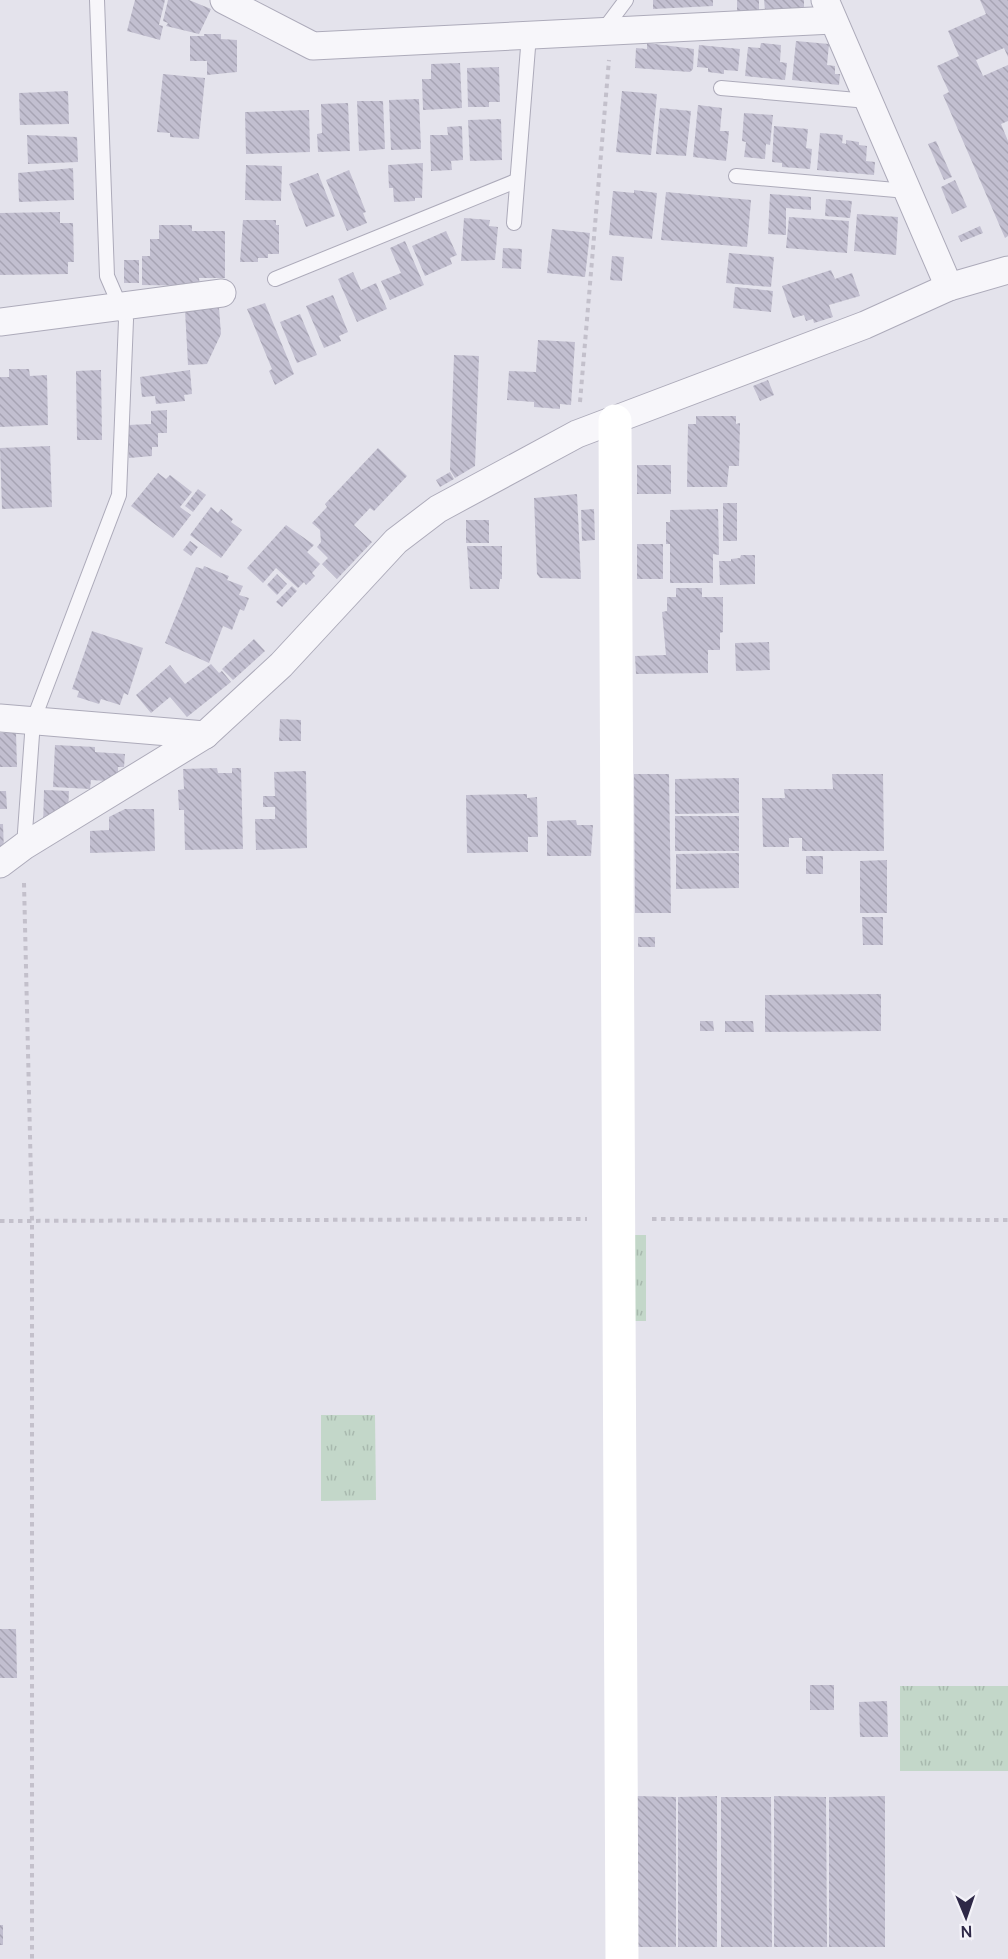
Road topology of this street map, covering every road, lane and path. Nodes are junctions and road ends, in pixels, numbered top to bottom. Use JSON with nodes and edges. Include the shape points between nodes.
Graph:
{"nodes":[{"id":1,"x":97,"y":0,"type":"edge"},
{"id":2,"x":224,"y":0,"type":"edge"},
{"id":3,"x":626,"y":0,"type":"edge"},
{"id":4,"x":829,"y":10,"type":"edge"},
{"id":5,"x":606,"y":33,"type":"junction"},
{"id":6,"x":529,"y":35,"type":"junction"},
{"id":7,"x":721,"y":88,"type":"dead end"},
{"id":8,"x":868,"y":101,"type":"junction"},
{"id":9,"x":736,"y":176,"type":"dead end"},
{"id":10,"x":516,"y":181,"type":"junction"},
{"id":11,"x":907,"y":191,"type":"junction"},
{"id":12,"x":514,"y":223,"type":"dead end"},
{"id":13,"x":1008,"y":270,"type":"edge"},
{"id":14,"x":275,"y":279,"type":"dead end"},
{"id":15,"x":949,"y":287,"type":"junction"},
{"id":16,"x":222,"y":292,"type":"dead end"},
{"id":17,"x":120,"y":306,"type":"junction"},
{"id":18,"x":0,"y":322,"type":"edge"},
{"id":19,"x":615,"y":421,"type":"junction"},
{"id":20,"x":577,"y":434,"type":"junction"},
{"id":21,"x":0,"y":718,"type":"edge"},
{"id":22,"x":33,"y":721,"type":"junction"},
{"id":23,"x":205,"y":735,"type":"junction"},
{"id":24,"x":24,"y":846,"type":"junction"},
{"id":25,"x":0,"y":864,"type":"edge"},
{"id":26,"x":618,"y":1218,"type":"junction"},
{"id":27,"x":32,"y":1220,"type":"junction"},
{"id":28,"x":1008,"y":1220,"type":"edge"},
{"id":29,"x":0,"y":1221,"type":"edge"},
{"id":30,"x":32,"y":1959,"type":"edge"},
{"id":31,"x":622,"y":1959,"type":"edge"}],
"edges":[{"from":1,"to":17,"type":"lane","via":[[107,276]]},
{"from":2,"to":6,"type":"street","via":[[313,46]]},
{"from":3,"to":5,"type":"lane"},
{"from":4,"to":5,"type":"street"},
{"from":4,"to":8,"type":"street"},
{"from":5,"to":6,"type":"street"},
{"from":5,"to":20,"type":"path"},
{"from":6,"to":10,"type":"lane"},
{"from":7,"to":8,"type":"lane"},
{"from":8,"to":11,"type":"street"},
{"from":9,"to":11,"type":"lane"},
{"from":10,"to":12,"type":"lane"},
{"from":10,"to":14,"type":"lane"},
{"from":11,"to":15,"type":"street"},
{"from":13,"to":15,"type":"street"},
{"from":15,"to":19,"type":"street","via":[[865,325]]},
{"from":16,"to":17,"type":"street"},
{"from":17,"to":18,"type":"street"},
{"from":17,"to":22,"type":"lane","via":[[126,320],[119,495]]},
{"from":19,"to":20,"type":"street"},
{"from":19,"to":26,"type":"street"},
{"from":20,"to":23,"type":"street","via":[[438,509],[396,541],[281,665]]},
{"from":21,"to":22,"type":"street"},
{"from":22,"to":23,"type":"street"},
{"from":22,"to":24,"type":"lane"},
{"from":23,"to":24,"type":"street"},
{"from":24,"to":25,"type":"street"},
{"from":24,"to":27,"type":"path"},
{"from":26,"to":27,"type":"path"},
{"from":26,"to":28,"type":"path"},
{"from":26,"to":31,"type":"street"},
{"from":27,"to":29,"type":"path"},
{"from":27,"to":30,"type":"path"}]}
